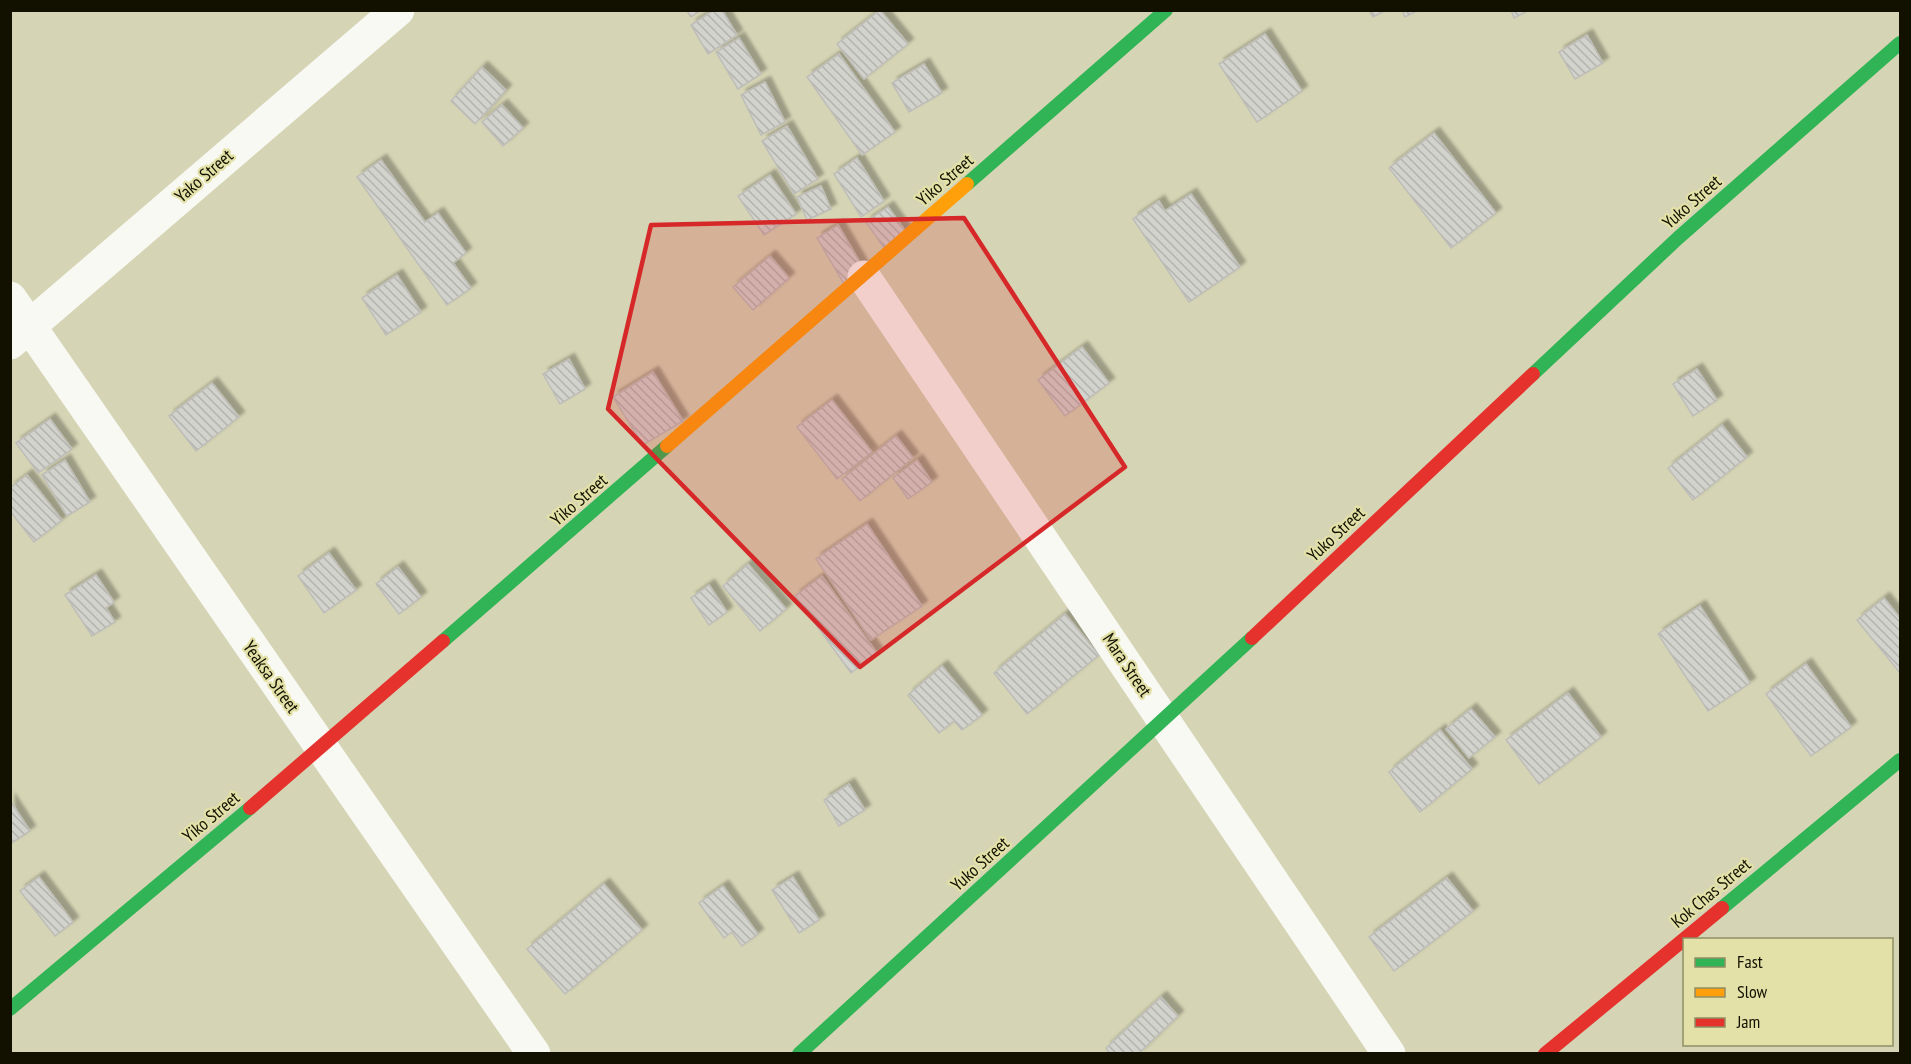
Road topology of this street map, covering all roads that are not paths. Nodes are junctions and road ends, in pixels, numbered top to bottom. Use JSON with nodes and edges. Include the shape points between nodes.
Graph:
{"nodes":[{"id":1,"x":398,"y":10,"type":"edge"},
{"id":2,"x":1166,"y":10,"type":"edge"},
{"id":3,"x":1900,"y":43,"type":"edge"},
{"id":4,"x":864,"y":277,"type":"junction"},
{"id":5,"x":10,"y":298,"type":"edge"},
{"id":6,"x":20,"y":334,"type":"edge"},
{"id":7,"x":1164,"y":720,"type":"junction"},
{"id":8,"x":321,"y":748,"type":"junction"},
{"id":9,"x":1900,"y":760,"type":"edge"},
{"id":10,"x":1684,"y":938,"type":"edge"},
{"id":11,"x":1683,"y":939,"type":"edge"},
{"id":12,"x":10,"y":1009,"type":"edge"},
{"id":13,"x":534,"y":1053,"type":"edge"},
{"id":14,"x":799,"y":1053,"type":"edge"},
{"id":15,"x":1389,"y":1053,"type":"edge"},
{"id":16,"x":1545,"y":1053,"type":"edge"}],
"edges":[{"from":1,"to":6,"type":"street","name":"Yako Street"},
{"from":2,"to":4,"type":"street","name":"Yiko Street"},
{"from":3,"to":7,"type":"street","name":"Yuko Street","via":[[1678,238]]},
{"from":4,"to":7,"type":"street","name":"Mara Street"},
{"from":4,"to":8,"type":"street","name":"Yiko Street"},
{"from":5,"to":6,"type":"street","name":"Yeaksa Street"},
{"from":6,"to":8,"type":"street","name":"Yeaksa Street"},
{"from":7,"to":14,"type":"street","name":"Yuko Street"},
{"from":7,"to":15,"type":"street","name":"Mara Street"},
{"from":8,"to":12,"type":"street","name":"Yiko Street"},
{"from":8,"to":13,"type":"street","name":"Yeaksa Street"},
{"from":9,"to":10,"type":"street","name":"Kok Chas Street"},
{"from":11,"to":16,"type":"street","name":"Kok Chas Street"}]}
